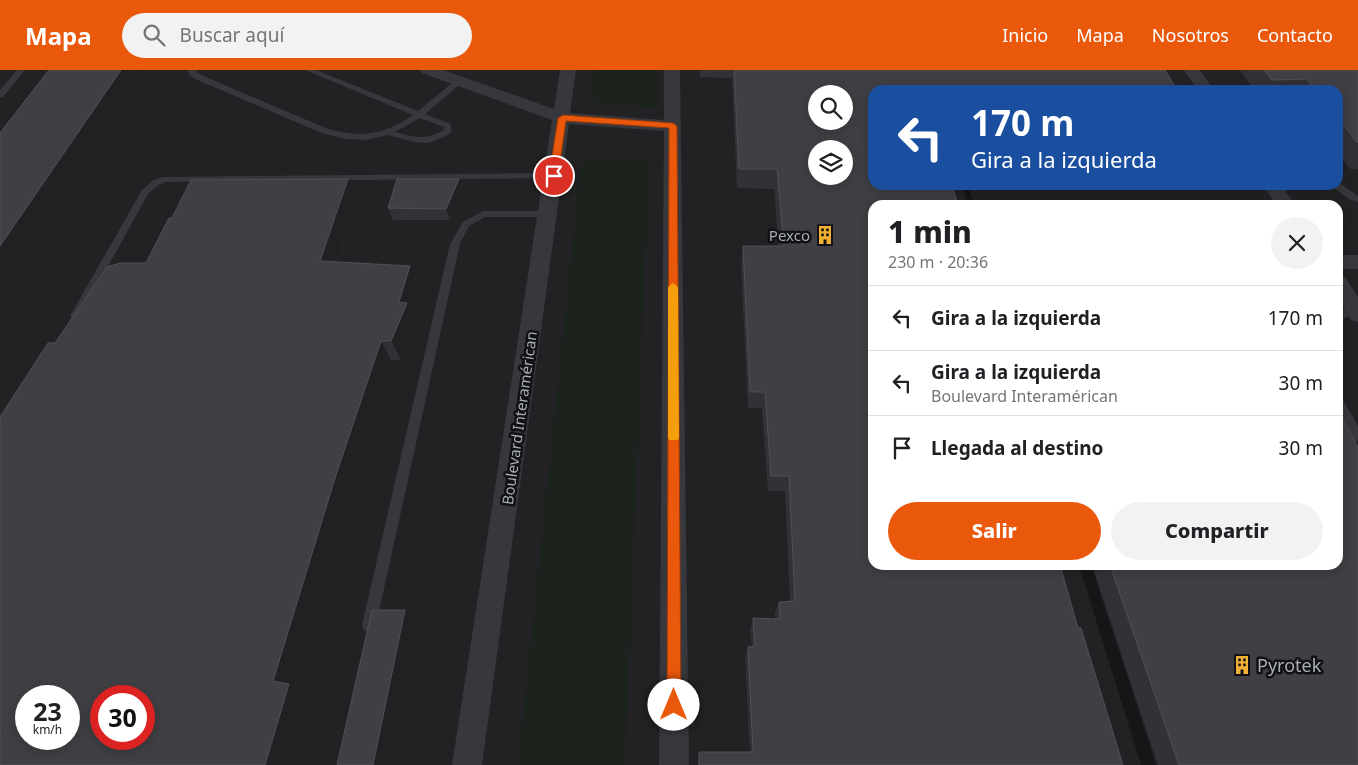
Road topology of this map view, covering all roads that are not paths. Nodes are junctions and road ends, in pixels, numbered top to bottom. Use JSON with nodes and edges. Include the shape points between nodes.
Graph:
{"nodes":[{"id":1,"x":21,"y":70,"type":"edge"},
{"id":2,"x":192,"y":70,"type":"edge"},
{"id":3,"x":309,"y":70,"type":"edge"},
{"id":4,"x":428,"y":70,"type":"edge"},
{"id":5,"x":568,"y":70,"type":"edge"},
{"id":6,"x":672,"y":70,"type":"edge"},
{"id":7,"x":1192,"y":70,"type":"edge"},
{"id":8,"x":460,"y":82,"type":"junction"},
{"id":9,"x":1202,"y":85,"type":"edge"},
{"id":10,"x":0,"y":95,"type":"edge"},
{"id":11,"x":418,"y":116,"type":"junction"},
{"id":12,"x":563,"y":118,"type":"junction"},
{"id":13,"x":673,"y":126,"type":"junction"},
{"id":14,"x":390,"y":133,"type":"junction"},
{"id":15,"x":554,"y":176,"type":"junction"},
{"id":16,"x":1343,"y":190,"type":"edge"},
{"id":17,"x":1358,"y":199,"type":"edge"},
{"id":18,"x":548,"y":214,"type":"junction"},
{"id":19,"x":1343,"y":262,"type":"edge"},
{"id":20,"x":1358,"y":262,"type":"edge"},
{"id":21,"x":1343,"y":295,"type":"edge"},
{"id":22,"x":1350,"y":314,"type":"edge"},
{"id":23,"x":68,"y":329,"type":"edge"},
{"id":24,"x":1343,"y":410,"type":"edge"},
{"id":25,"x":1358,"y":437,"type":"edge"},
{"id":26,"x":366,"y":640,"type":"edge"},
{"id":27,"x":468,"y":765,"type":"edge"},
{"id":28,"x":674,"y":765,"type":"edge"}],
"edges":[{"from":1,"to":10,"type":"lane"},
{"from":2,"to":14,"type":"lane","via":[[198,77],[339,136],[358,139]]},
{"from":3,"to":11,"type":"lane"},
{"from":4,"to":8,"type":"street"},
{"from":5,"to":12,"type":"street","name":"Boulevard Interamérican"},
{"from":6,"to":13,"type":"street"},
{"from":7,"to":9,"type":"street"},
{"from":8,"to":11,"type":"lane"},
{"from":8,"to":12,"type":"street"},
{"from":11,"to":14,"type":"lane"},
{"from":11,"to":14,"type":"lane","via":[[448,126],[448,131],[433,140],[423,141]]},
{"from":12,"to":13,"type":"street"},
{"from":12,"to":15,"type":"street","name":"Boulevard Interamérican"},
{"from":13,"to":28,"type":"street"},
{"from":15,"to":18,"type":"street","name":"Boulevard Interamérican"},
{"from":15,"to":23,"type":"lane","via":[[165,179],[145,192]]},
{"from":16,"to":17,"type":"lane"},
{"from":18,"to":26,"type":"lane","via":[[483,214],[466,224],[455,244]]},
{"from":18,"to":27,"type":"street","name":"Boulevard Interamérican"},
{"from":19,"to":20,"type":"street"},
{"from":21,"to":22,"type":"street"},
{"from":24,"to":25,"type":"lane"}]}
